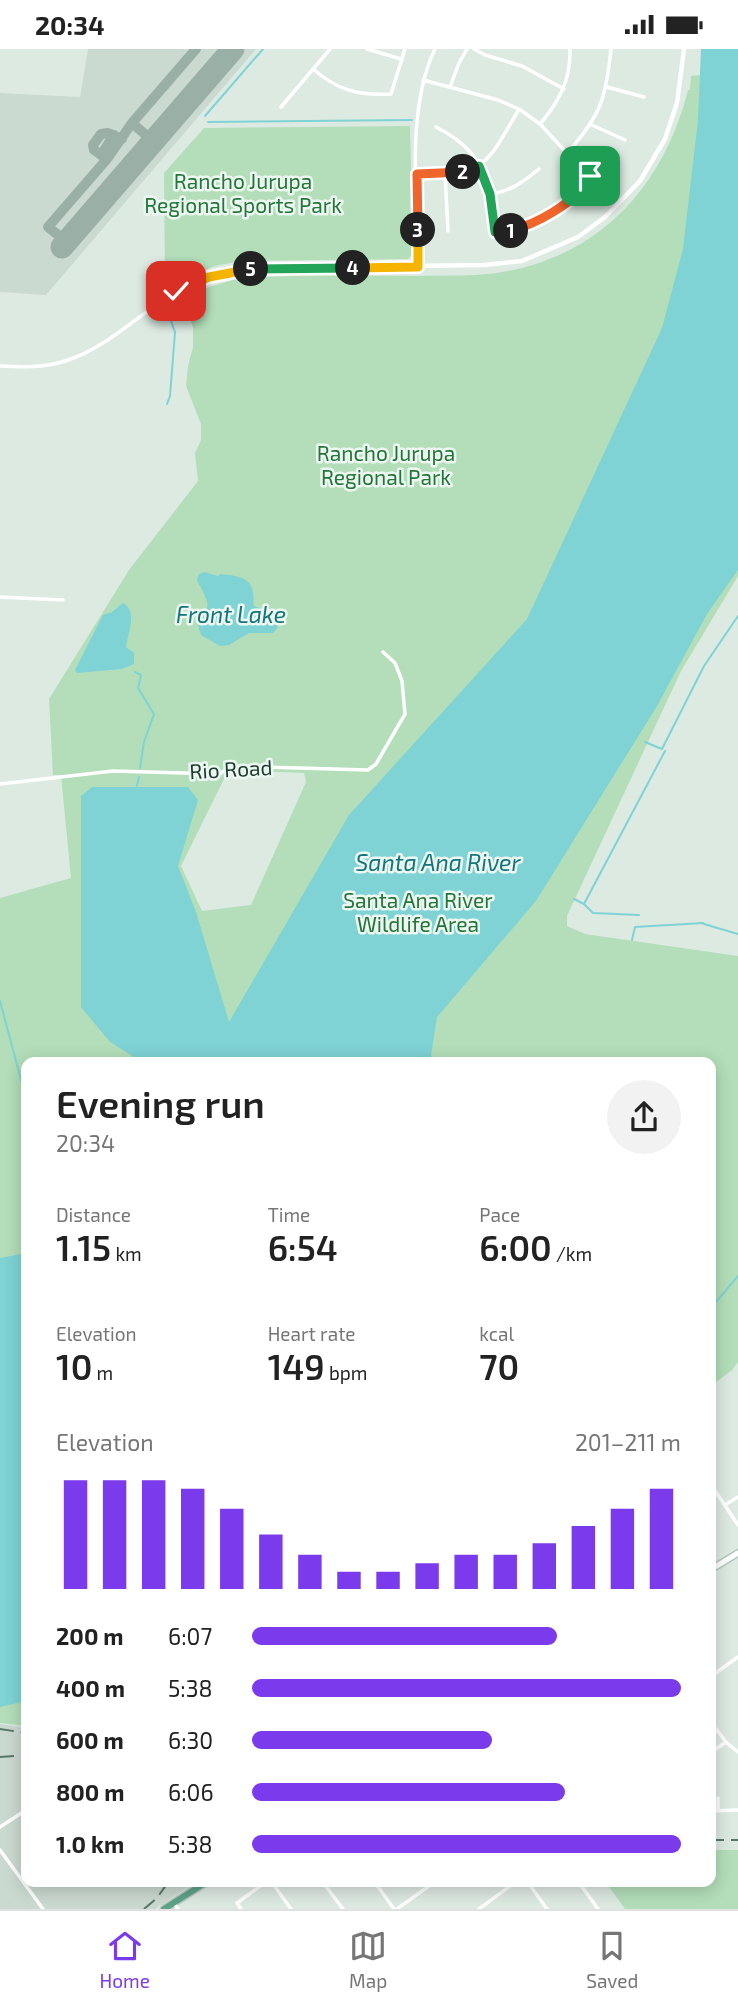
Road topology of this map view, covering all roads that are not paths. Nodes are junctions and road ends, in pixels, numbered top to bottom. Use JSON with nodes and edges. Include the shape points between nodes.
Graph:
{"nodes":[{"id":1,"x":330,"y":49,"type":"edge"},
{"id":2,"x":367,"y":49,"type":"edge"},
{"id":3,"x":405,"y":49,"type":"edge"},
{"id":4,"x":435,"y":49,"type":"edge"},
{"id":5,"x":467,"y":49,"type":"edge"},
{"id":6,"x":474,"y":49,"type":"edge"},
{"id":7,"x":570,"y":49,"type":"edge"},
{"id":8,"x":611,"y":49,"type":"edge"},
{"id":9,"x":684,"y":49,"type":"edge"},
{"id":10,"x":401,"y":59,"type":"junction"},
{"id":11,"x":313,"y":69,"type":"junction"},
{"id":12,"x":423,"y":80,"type":"junction"},
{"id":13,"x":450,"y":87,"type":"junction"},
{"id":14,"x":607,"y":87,"type":"junction"},
{"id":15,"x":565,"y":89,"type":"junction"},
{"id":16,"x":644,"y":97,"type":"dead end"},
{"id":17,"x":281,"y":107,"type":"dead end"},
{"id":18,"x":519,"y":109,"type":"junction"},
{"id":19,"x":540,"y":124,"type":"junction"},
{"id":20,"x":592,"y":125,"type":"junction"},
{"id":21,"x":436,"y":127,"type":"dead end"},
{"id":22,"x":625,"y":141,"type":"dead end"},
{"id":23,"x":568,"y":152,"type":"junction"},
{"id":24,"x":479,"y":166,"type":"junction"},
{"id":25,"x":539,"y":169,"type":"dead end"},
{"id":26,"x":417,"y":174,"type":"junction"},
{"id":27,"x":445,"y":174,"type":"junction"},
{"id":28,"x":490,"y":194,"type":"junction"},
{"id":29,"x":448,"y":231,"type":"dead end"},
{"id":30,"x":418,"y":267,"type":"junction"},
{"id":31,"x":149,"y":310,"type":"joint"},
{"id":32,"x":0,"y":366,"type":"edge"},
{"id":33,"x":0,"y":597,"type":"edge"},
{"id":34,"x":63,"y":600,"type":"dead end"},
{"id":35,"x":383,"y":652,"type":"dead end"},
{"id":36,"x":0,"y":784,"type":"edge"},
{"id":37,"x":716,"y":1492,"type":"edge"},
{"id":38,"x":738,"y":1497,"type":"edge"},
{"id":39,"x":725,"y":1505,"type":"junction"},
{"id":40,"x":738,"y":1525,"type":"edge"},
{"id":41,"x":738,"y":1553,"type":"edge"},
{"id":42,"x":716,"y":1566,"type":"edge"},
{"id":43,"x":738,"y":1657,"type":"edge"},
{"id":44,"x":716,"y":1674,"type":"edge"},
{"id":45,"x":716,"y":1729,"type":"edge"},
{"id":46,"x":726,"y":1742,"type":"junction"},
{"id":47,"x":716,"y":1749,"type":"edge"},
{"id":48,"x":738,"y":1752,"type":"edge"},
{"id":49,"x":718,"y":1798,"type":"dead end"},
{"id":50,"x":738,"y":1810,"type":"edge"},
{"id":51,"x":718,"y":1811,"type":"joint"},
{"id":52,"x":21,"y":1813,"type":"edge"},
{"id":53,"x":0,"y":1827,"type":"edge"},
{"id":54,"x":0,"y":1850,"type":"edge"},
{"id":55,"x":21,"y":1880,"type":"edge"},
{"id":56,"x":26,"y":1887,"type":"edge"},
{"id":57,"x":200,"y":1887,"type":"edge"},
{"id":58,"x":260,"y":1887,"type":"edge"},
{"id":59,"x":274,"y":1887,"type":"edge"},
{"id":60,"x":326,"y":1887,"type":"edge"},
{"id":61,"x":379,"y":1887,"type":"edge"},
{"id":62,"x":425,"y":1887,"type":"edge"},
{"id":63,"x":509,"y":1887,"type":"edge"},
{"id":64,"x":531,"y":1887,"type":"edge"},
{"id":65,"x":582,"y":1887,"type":"edge"},
{"id":66,"x":176,"y":1906,"type":"edge"},
{"id":67,"x":41,"y":1908,"type":"edge"},
{"id":68,"x":164,"y":1909,"type":"edge"},
{"id":69,"x":241,"y":1909,"type":"edge"},
{"id":70,"x":290,"y":1909,"type":"edge"},
{"id":71,"x":343,"y":1909,"type":"edge"},
{"id":72,"x":396,"y":1909,"type":"edge"},
{"id":73,"x":479,"y":1909,"type":"edge"},
{"id":74,"x":547,"y":1909,"type":"edge"},
{"id":75,"x":598,"y":1909,"type":"edge"}],
"edges":[{"from":1,"to":11,"type":"street"},
{"from":2,"to":10,"type":"street"},
{"from":3,"to":10,"type":"street"},
{"from":4,"to":12,"type":"street"},
{"from":5,"to":13,"type":"street"},
{"from":6,"to":15,"type":"street","via":[[522,66]]},
{"from":7,"to":15,"type":"street"},
{"from":8,"to":14,"type":"street"},
{"from":9,"to":30,"type":"street","via":[[677,103],[665,139],[640,181],[605,217],[578,236],[522,261]]},
{"from":10,"to":11,"type":"street","via":[[391,94],[345,91]]},
{"from":11,"to":17,"type":"street"},
{"from":12,"to":13,"type":"street"},
{"from":12,"to":26,"type":"street"},
{"from":13,"to":18,"type":"street"},
{"from":14,"to":16,"type":"street"},
{"from":14,"to":20,"type":"street"},
{"from":15,"to":19,"type":"street"},
{"from":18,"to":19,"type":"street"},
{"from":18,"to":24,"type":"street","via":[[495,150]]},
{"from":19,"to":23,"type":"street"},
{"from":20,"to":22,"type":"street"},
{"from":20,"to":23,"type":"street"},
{"from":21,"to":24,"type":"street","via":[[464,143]]},
{"from":23,"to":28,"type":"street","via":[[592,180],[567,205],[542,220],[495,232]]},
{"from":24,"to":27,"type":"street"},
{"from":24,"to":28,"type":"street"},
{"from":25,"to":28,"type":"street","via":[[517,186]]},
{"from":26,"to":27,"type":"street"},
{"from":26,"to":30,"type":"street"},
{"from":27,"to":29,"type":"street"},
{"from":30,"to":31,"type":"street","via":[[234,271],[191,284]]},
{"from":31,"to":32,"type":"street","via":[[107,341],[66,361],[34,367]]},
{"from":33,"to":34,"type":"street"},
{"from":35,"to":36,"type":"street","name":"Rio Road","via":[[395,663],[402,681],[405,714],[369,770],[230,766],[220,774],[113,771]]},
{"from":37,"to":39,"type":"street"},
{"from":38,"to":39,"type":"street"},
{"from":39,"to":40,"type":"street"},
{"from":41,"to":42,"type":"main road"},
{"from":43,"to":44,"type":"street"},
{"from":45,"to":46,"type":"street"},
{"from":46,"to":47,"type":"street"},
{"from":46,"to":48,"type":"street"},
{"from":49,"to":51,"type":"street"},
{"from":50,"to":51,"type":"street"},
{"from":52,"to":53,"type":"street"},
{"from":54,"to":55,"type":"street"},
{"from":56,"to":67,"type":"street"},
{"from":57,"to":66,"type":"main road"},
{"from":58,"to":69,"type":"street","via":[[237,1903]]},
{"from":59,"to":70,"type":"street"},
{"from":60,"to":71,"type":"street"},
{"from":61,"to":72,"type":"street"},
{"from":62,"to":72,"type":"street"},
{"from":63,"to":73,"type":"street"},
{"from":64,"to":74,"type":"street"},
{"from":65,"to":75,"type":"street"},
{"from":66,"to":68,"type":"main road"}]}
